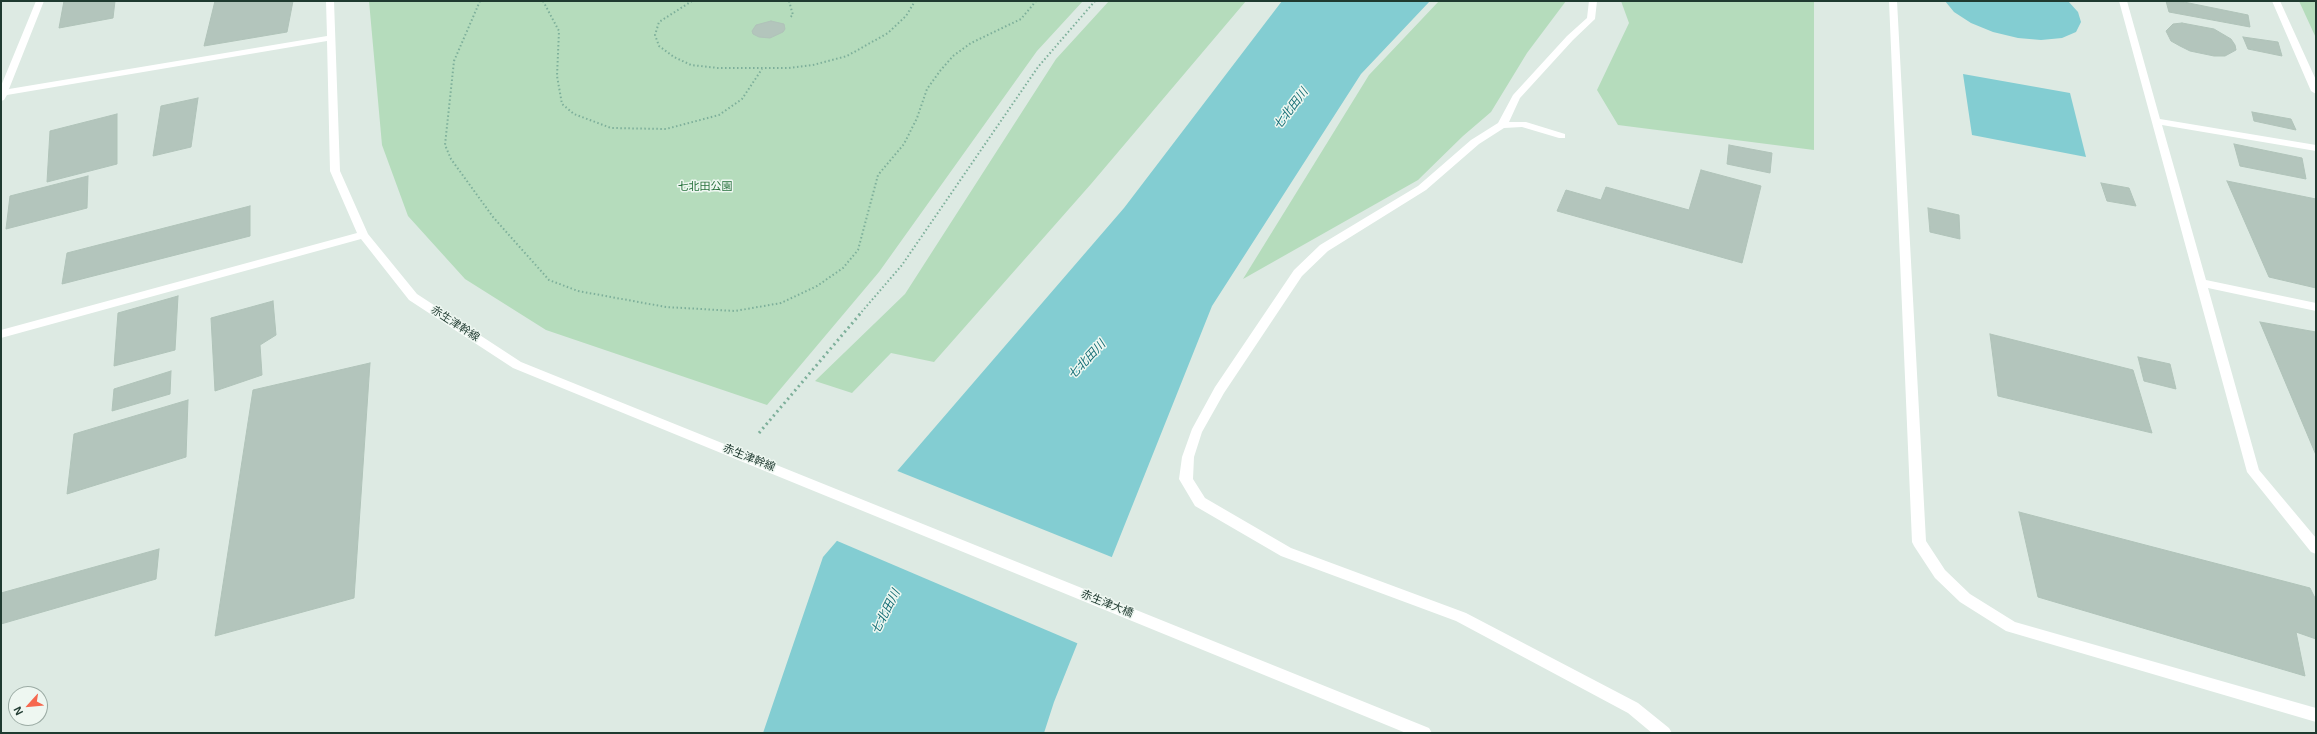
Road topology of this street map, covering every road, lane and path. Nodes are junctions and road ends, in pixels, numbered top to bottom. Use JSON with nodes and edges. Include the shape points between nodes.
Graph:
{"nodes":[{"id":1,"x":40,"y":1,"type":"edge"},
{"id":2,"x":330,"y":1,"type":"edge"},
{"id":3,"x":480,"y":1,"type":"edge"},
{"id":4,"x":543,"y":1,"type":"edge"},
{"id":5,"x":692,"y":1,"type":"edge"},
{"id":6,"x":789,"y":1,"type":"edge"},
{"id":7,"x":915,"y":1,"type":"edge"},
{"id":8,"x":1036,"y":1,"type":"edge"},
{"id":9,"x":1095,"y":1,"type":"edge"},
{"id":10,"x":1593,"y":1,"type":"edge"},
{"id":11,"x":1893,"y":1,"type":"edge"},
{"id":12,"x":2123,"y":1,"type":"edge"},
{"id":13,"x":2276,"y":1,"type":"edge"},
{"id":14,"x":789,"y":18,"type":"dead end"},
{"id":15,"x":330,"y":38,"type":"junction"},
{"id":16,"x":762,"y":68,"type":"junction"},
{"id":17,"x":2316,"y":91,"type":"edge"},
{"id":18,"x":1,"y":95,"type":"edge"},
{"id":19,"x":2156,"y":121,"type":"junction"},
{"id":20,"x":1502,"y":125,"type":"junction"},
{"id":21,"x":1562,"y":136,"type":"dead end"},
{"id":22,"x":2316,"y":148,"type":"edge"},
{"id":23,"x":363,"y":235,"type":"junction"},
{"id":24,"x":2201,"y":283,"type":"junction"},
{"id":25,"x":2316,"y":307,"type":"edge"},
{"id":26,"x":1,"y":334,"type":"edge"},
{"id":27,"x":742,"y":456,"type":"junction"},
{"id":28,"x":791,"y":476,"type":"joint"},
{"id":29,"x":2316,"y":548,"type":"edge"},
{"id":30,"x":2316,"y":715,"type":"edge"},
{"id":31,"x":1424,"y":733,"type":"edge"},
{"id":32,"x":1664,"y":733,"type":"edge"}],
"edges":[{"from":1,"to":18,"type":"street"},
{"from":2,"to":15,"type":"street","name":"赤生津幹線"},
{"from":3,"to":8,"type":"path","via":[[454,61],[445,145],[451,159],[502,228],[549,280],[578,290],[666,307],[735,312],[782,303],[817,286],[843,268],[858,250],[878,175],[904,144],[927,89],[940,70],[970,43],[1021,19]]},
{"from":4,"to":16,"type":"path","via":[[559,31],[557,76],[562,104],[574,114],[611,128],[666,129],[719,115],[742,99]]},
{"from":5,"to":16,"type":"path","via":[[659,22],[655,34],[659,46],[691,65]]},
{"from":6,"to":14,"type":"path","via":[[793,15]]},
{"from":7,"to":16,"type":"path","via":[[906,16],[888,33],[847,56],[813,65]]},
{"from":9,"to":27,"type":"path","via":[[1038,67],[902,265],[768,421]]},
{"from":10,"to":20,"type":"street","via":[[1591,19],[1516,97]]},
{"from":11,"to":30,"type":"street","via":[[1919,542],[1940,574],[1965,598],[2011,627]]},
{"from":12,"to":19,"type":"street"},
{"from":13,"to":17,"type":"street"},
{"from":15,"to":18,"type":"street"},
{"from":15,"to":23,"type":"street","name":"赤生津幹線","via":[[335,171]]},
{"from":19,"to":22,"type":"street"},
{"from":19,"to":24,"type":"street"},
{"from":20,"to":21,"type":"street","via":[[1523,124]]},
{"from":20,"to":32,"type":"street","via":[[1475,142],[1422,188],[1324,248],[1298,273],[1211,404],[1196,432],[1188,457],[1186,479],[1200,502],[1286,552],[1460,618],[1633,708]]},
{"from":23,"to":26,"type":"street"},
{"from":23,"to":27,"type":"street","name":"赤生津幹線","via":[[413,297],[517,365]]},
{"from":24,"to":25,"type":"street"},
{"from":24,"to":29,"type":"street","via":[[2253,472]]},
{"from":27,"to":28,"type":"street","name":"赤生津幹線"},
{"from":28,"to":31,"type":"street","name":"赤生津大橋"}]}
